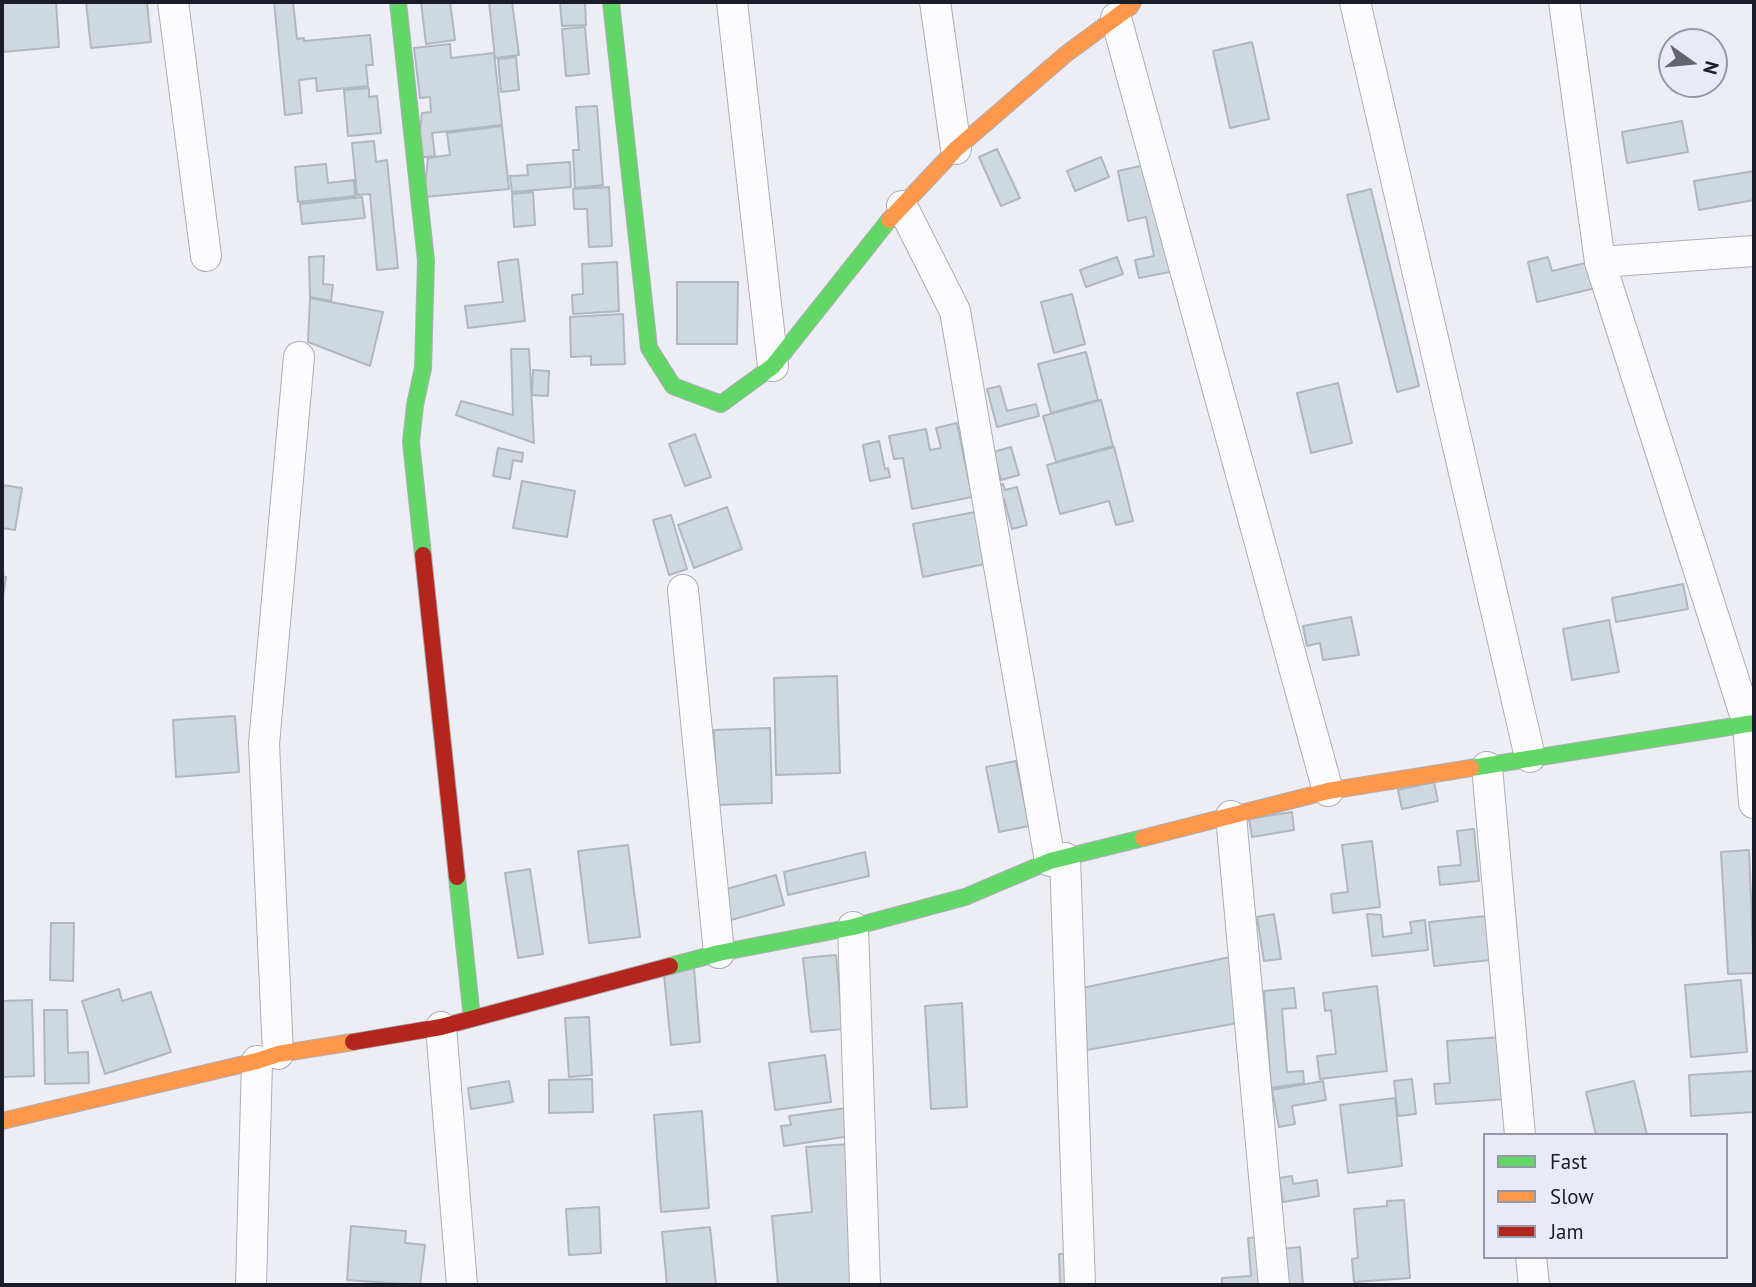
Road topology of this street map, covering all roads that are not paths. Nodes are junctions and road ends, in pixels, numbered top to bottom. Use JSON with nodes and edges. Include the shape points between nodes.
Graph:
{"nodes":[{"id":1,"x":173,"y":2,"type":"edge"},
{"id":2,"x":398,"y":2,"type":"edge"},
{"id":3,"x":611,"y":2,"type":"edge"},
{"id":4,"x":732,"y":2,"type":"edge"},
{"id":5,"x":935,"y":2,"type":"edge"},
{"id":6,"x":1355,"y":2,"type":"edge"},
{"id":7,"x":1564,"y":2,"type":"edge"},
{"id":8,"x":1124,"y":10,"type":"edge"},
{"id":9,"x":956,"y":149,"type":"junction"},
{"id":10,"x":902,"y":206,"type":"junction"},
{"id":11,"x":1754,"y":251,"type":"edge"},
{"id":12,"x":206,"y":256,"type":"dead end"},
{"id":13,"x":1600,"y":262,"type":"junction"},
{"id":14,"x":299,"y":357,"type":"dead end"},
{"id":15,"x":773,"y":366,"type":"junction"},
{"id":16,"x":683,"y":590,"type":"dead end"},
{"id":17,"x":1751,"y":724,"type":"edge"},
{"id":18,"x":1530,"y":757,"type":"junction"},
{"id":19,"x":1487,"y":767,"type":"junction"},
{"id":20,"x":1328,"y":790,"type":"junction"},
{"id":21,"x":1754,"y":803,"type":"edge"},
{"id":22,"x":1231,"y":816,"type":"junction"},
{"id":23,"x":1058,"y":860,"type":"junction"},
{"id":24,"x":853,"y":927,"type":"junction"},
{"id":25,"x":719,"y":953,"type":"junction"},
{"id":26,"x":472,"y":1018,"type":"junction"},
{"id":27,"x":441,"y":1027,"type":"junction"},
{"id":28,"x":267,"y":1058,"type":"junction"},
{"id":29,"x":2,"y":1121,"type":"edge"},
{"id":30,"x":1520,"y":1133,"type":"edge"},
{"id":31,"x":1531,"y":1259,"type":"edge"},
{"id":32,"x":251,"y":1285,"type":"edge"},
{"id":33,"x":462,"y":1285,"type":"edge"},
{"id":34,"x":865,"y":1285,"type":"edge"},
{"id":35,"x":1080,"y":1285,"type":"edge"},
{"id":36,"x":1274,"y":1285,"type":"edge"},
{"id":37,"x":1534,"y":1285,"type":"edge"}],
"edges":[{"from":1,"to":12,"type":"street"},
{"from":2,"to":26,"type":"street","via":[[426,261],[423,368],[411,442]]},
{"from":3,"to":15,"type":"street","via":[[649,348],[673,386],[721,404]]},
{"from":4,"to":15,"type":"street"},
{"from":5,"to":9,"type":"street"},
{"from":6,"to":18,"type":"street"},
{"from":7,"to":13,"type":"street"},
{"from":8,"to":9,"type":"street"},
{"from":8,"to":20,"type":"street"},
{"from":9,"to":10,"type":"street"},
{"from":10,"to":15,"type":"street"},
{"from":10,"to":23,"type":"street","via":[[955,311]]},
{"from":11,"to":13,"type":"street"},
{"from":13,"to":17,"type":"street"},
{"from":14,"to":28,"type":"street","via":[[264,744]]},
{"from":16,"to":25,"type":"street"},
{"from":17,"to":18,"type":"street"},
{"from":17,"to":21,"type":"street"},
{"from":18,"to":19,"type":"street"},
{"from":19,"to":20,"type":"street"},
{"from":19,"to":30,"type":"street"},
{"from":20,"to":22,"type":"street"},
{"from":22,"to":23,"type":"street"},
{"from":22,"to":36,"type":"street"},
{"from":23,"to":24,"type":"street","via":[[965,897]]},
{"from":23,"to":35,"type":"street"},
{"from":24,"to":25,"type":"street"},
{"from":24,"to":34,"type":"street"},
{"from":25,"to":26,"type":"street"},
{"from":26,"to":27,"type":"street"},
{"from":27,"to":28,"type":"street"},
{"from":27,"to":33,"type":"street"},
{"from":28,"to":29,"type":"street"},
{"from":28,"to":32,"type":"street"},
{"from":31,"to":37,"type":"street"}]}
